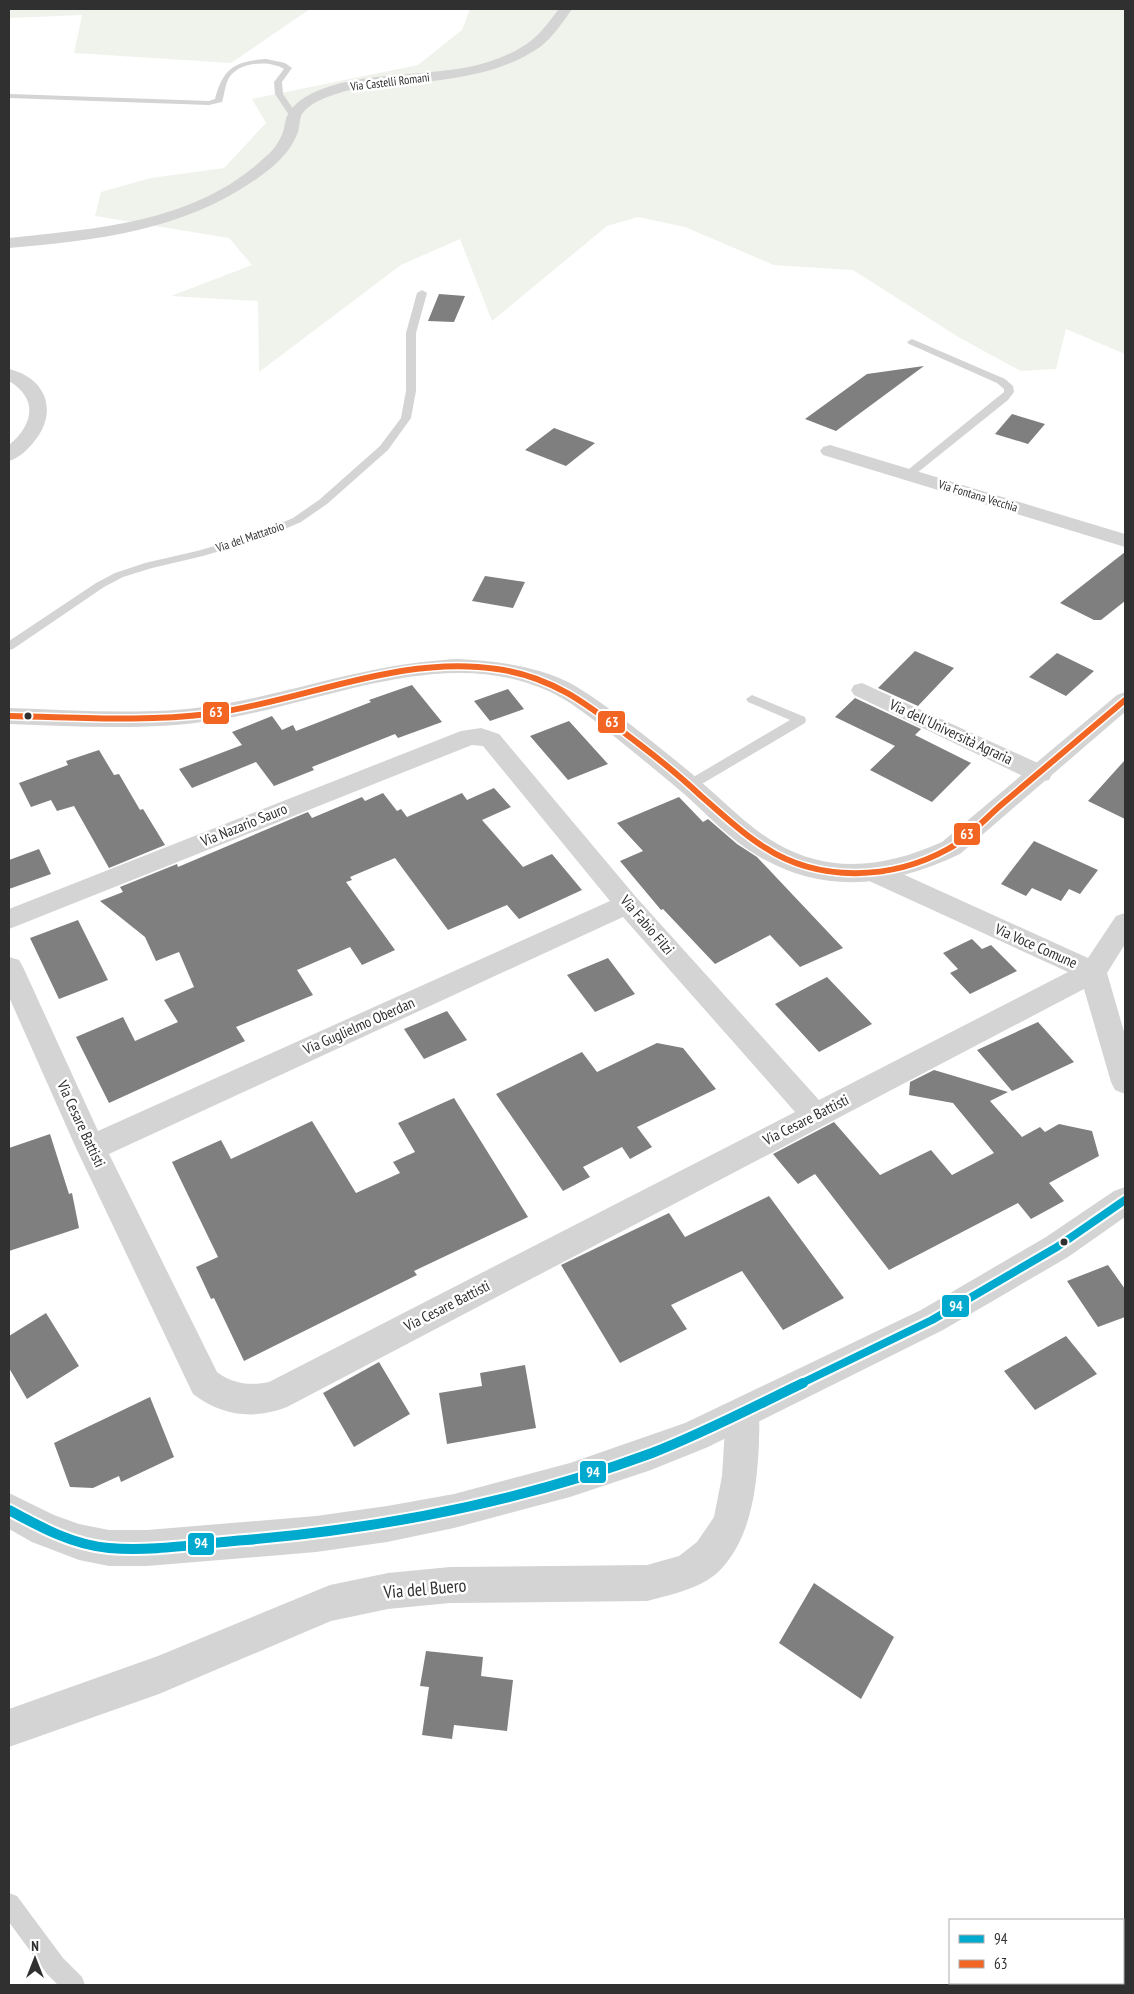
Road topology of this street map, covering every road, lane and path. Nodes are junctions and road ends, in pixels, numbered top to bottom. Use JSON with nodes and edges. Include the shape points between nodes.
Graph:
{"nodes":[{"id":1,"x":566,"y":9,"type":"edge"},
{"id":2,"x":10,"y":96,"type":"edge"},
{"id":3,"x":294,"y":116,"type":"junction"},
{"id":4,"x":9,"y":243,"type":"edge"},
{"id":5,"x":422,"y":293,"type":"dead end"},
{"id":6,"x":912,"y":342,"type":"dead end"},
{"id":7,"x":9,"y":374,"type":"edge"},
{"id":8,"x":830,"y":452,"type":"dead end"},
{"id":9,"x":9,"y":455,"type":"edge"},
{"id":10,"x":908,"y":475,"type":"junction"},
{"id":11,"x":1125,"y":541,"type":"edge"},
{"id":12,"x":9,"y":646,"type":"edge"},
{"id":13,"x":862,"y":690,"type":"dead end"},
{"id":14,"x":752,"y":699,"type":"dead end"},
{"id":15,"x":1125,"y":700,"type":"edge"},
{"id":16,"x":9,"y":716,"type":"edge"},
{"id":17,"x":481,"y":736,"type":"joint"},
{"id":18,"x":1040,"y":774,"type":"junction"},
{"id":19,"x":690,"y":785,"type":"junction"},
{"id":20,"x":876,"y":873,"type":"junction"},
{"id":21,"x":627,"y":904,"type":"junction"},
{"id":22,"x":9,"y":918,"type":"edge"},
{"id":23,"x":1125,"y":923,"type":"edge"},
{"id":24,"x":9,"y":968,"type":"edge"},
{"id":25,"x":1093,"y":972,"type":"junction"},
{"id":26,"x":1125,"y":1082,"type":"edge"},
{"id":27,"x":815,"y":1115,"type":"junction"},
{"id":28,"x":91,"y":1148,"type":"junction"},
{"id":29,"x":1125,"y":1200,"type":"edge"},
{"id":30,"x":744,"y":1413,"type":"junction"},
{"id":31,"x":9,"y":1510,"type":"edge"},
{"id":32,"x":9,"y":1728,"type":"edge"},
{"id":33,"x":9,"y":1904,"type":"edge"},
{"id":34,"x":74,"y":1985,"type":"edge"}],
"edges":[{"from":1,"to":3,"type":"street","name":"Via Castelli Romani","via":[[536,43],[514,55],[440,75],[342,88],[309,101]]},
{"from":2,"to":3,"type":"lane","via":[[210,103],[219,100],[231,70],[253,63],[274,62],[288,68],[278,82],[279,94]]},
{"from":3,"to":4,"type":"street","via":[[285,143],[268,163],[233,190],[198,208],[123,230]]},
{"from":5,"to":12,"type":"lane","name":"Via del Mattatoio","via":[[412,333],[411,391],[406,418],[378,454],[323,502],[297,520],[260,536],[119,575]]},
{"from":6,"to":10,"type":"lane","via":[[1001,381],[1009,392]]},
{"from":7,"to":9,"type":"street","via":[[40,402],[38,419],[25,440]]},
{"from":8,"to":10,"type":"street","name":"Via Fontana Vecchia"},
{"from":10,"to":11,"type":"street","name":"Via Fontana Vecchia"},
{"from":13,"to":18,"type":"street","name":"Via dell'Università Agraria"},
{"from":14,"to":19,"type":"lane","via":[[800,720]]},
{"from":15,"to":18,"type":"street"},
{"from":16,"to":19,"type":"street","via":[[208,714],[421,668],[482,666],[541,679],[579,699]]},
{"from":17,"to":21,"type":"street","name":"Via Fabio Filzi","via":[[491,740]]},
{"from":17,"to":22,"type":"street","name":"Via Nazario Sauro","via":[[469,737]]},
{"from":18,"to":20,"type":"street","via":[[951,848],[928,860]]},
{"from":19,"to":20,"type":"street","via":[[764,847],[784,858],[807,868],[828,872]]},
{"from":20,"to":25,"type":"street","name":"Via Voce Comune"},
{"from":21,"to":27,"type":"street","name":"Via Fabio Filzi"},
{"from":21,"to":28,"type":"street","name":"Via Guglielmo Oberdan"},
{"from":23,"to":25,"type":"street"},
{"from":24,"to":28,"type":"street","name":"Via Cesare Battisti"},
{"from":25,"to":26,"type":"street","name":"Via Voce Comune"},
{"from":25,"to":27,"type":"street","name":"Via Cesare Battisti"},
{"from":27,"to":28,"type":"street","name":"Via Cesare Battisti","via":[[275,1396],[255,1400],[226,1396],[205,1383]]},
{"from":29,"to":30,"type":"street","via":[[1058,1247],[932,1320]]},
{"from":30,"to":31,"type":"street","via":[[651,1453],[570,1480],[454,1511],[348,1530],[147,1548],[109,1548],[64,1537]]},
{"from":30,"to":32,"type":"street","name":"Via del Buero","via":[[739,1484],[727,1528],[720,1544],[708,1558],[676,1576],[647,1583],[450,1585],[388,1591],[330,1603],[159,1675]]},
{"from":33,"to":34,"type":"lane","via":[[54,1966]]}]}
